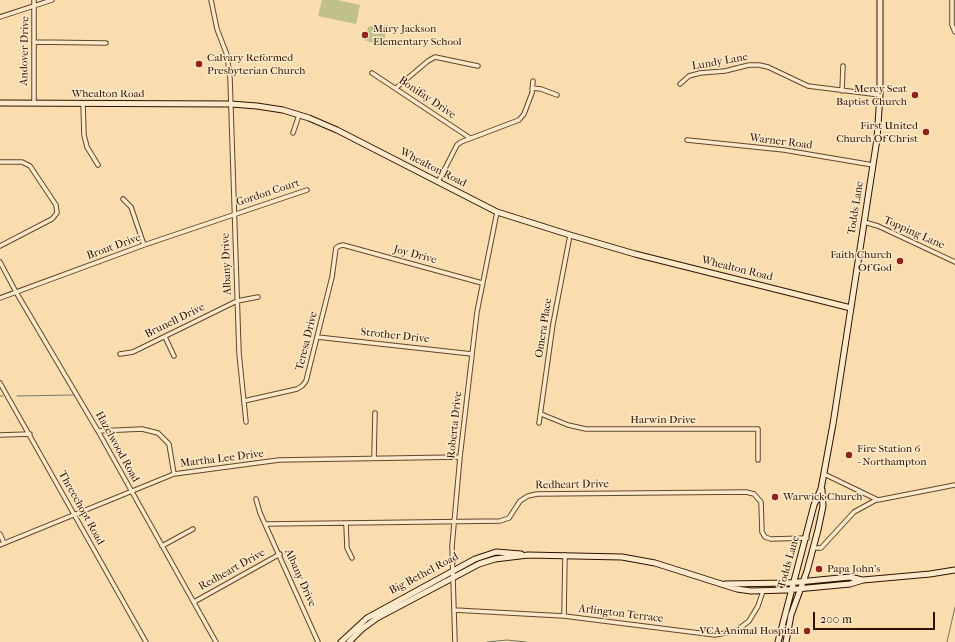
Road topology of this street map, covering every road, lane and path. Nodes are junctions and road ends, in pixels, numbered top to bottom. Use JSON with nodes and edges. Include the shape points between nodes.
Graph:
{"nodes":[{"id":1,"x":34,"y":0,"type":"edge"},
{"id":2,"x":52,"y":0,"type":"edge"},
{"id":3,"x":211,"y":0,"type":"edge"},
{"id":4,"x":880,"y":0,"type":"edge"},
{"id":5,"x":952,"y":0,"type":"edge"},
{"id":6,"x":35,"y":6,"type":"junction"},
{"id":7,"x":0,"y":17,"type":"edge"},
{"id":8,"x":955,"y":32,"type":"edge"},
{"id":9,"x":34,"y":42,"type":"junction"},
{"id":10,"x":106,"y":43,"type":"dead end"},
{"id":11,"x":478,"y":66,"type":"dead end"},
{"id":12,"x":843,"y":66,"type":"dead end"},
{"id":13,"x":372,"y":73,"type":"dead end"},
{"id":14,"x":533,"y":81,"type":"dead end"},
{"id":15,"x":680,"y":84,"type":"dead end"},
{"id":16,"x":396,"y":88,"type":"junction"},
{"id":17,"x":532,"y":88,"type":"junction"},
{"id":18,"x":842,"y":91,"type":"junction"},
{"id":19,"x":557,"y":95,"type":"dead end"},
{"id":20,"x":880,"y":95,"type":"junction"},
{"id":21,"x":0,"y":103,"type":"edge"},
{"id":22,"x":34,"y":103,"type":"junction"},
{"id":23,"x":83,"y":103,"type":"junction"},
{"id":24,"x":231,"y":104,"type":"junction"},
{"id":25,"x":299,"y":115,"type":"junction"},
{"id":26,"x":293,"y":133,"type":"dead end"},
{"id":27,"x":470,"y":138,"type":"junction"},
{"id":28,"x":687,"y":140,"type":"dead end"},
{"id":29,"x":0,"y":162,"type":"edge"},
{"id":30,"x":98,"y":165,"type":"dead end"},
{"id":31,"x":873,"y":165,"type":"junction"},
{"id":32,"x":438,"y":182,"type":"junction"},
{"id":33,"x":307,"y":190,"type":"dead end"},
{"id":34,"x":123,"y":199,"type":"dead end"},
{"id":35,"x":497,"y":212,"type":"junction"},
{"id":36,"x":234,"y":214,"type":"junction"},
{"id":37,"x":864,"y":222,"type":"junction"},
{"id":38,"x":570,"y":235,"type":"junction"},
{"id":39,"x":144,"y":245,"type":"junction"},
{"id":40,"x":343,"y":245,"type":"joint"},
{"id":41,"x":0,"y":246,"type":"edge"},
{"id":42,"x":0,"y":262,"type":"edge"},
{"id":43,"x":955,"y":262,"type":"edge"},
{"id":44,"x":482,"y":283,"type":"junction"},
{"id":45,"x":16,"y":292,"type":"junction"},
{"id":46,"x":258,"y":297,"type":"dead end"},
{"id":47,"x":0,"y":298,"type":"edge"},
{"id":48,"x":237,"y":301,"type":"junction"},
{"id":49,"x":850,"y":308,"type":"junction"},
{"id":50,"x":165,"y":337,"type":"junction"},
{"id":51,"x":317,"y":337,"type":"junction"},
{"id":52,"x":120,"y":354,"type":"dead end"},
{"id":53,"x":472,"y":354,"type":"junction"},
{"id":54,"x":174,"y":356,"type":"dead end"},
{"id":55,"x":0,"y":383,"type":"edge"},
{"id":56,"x":244,"y":401,"type":"junction"},
{"id":57,"x":375,"y":413,"type":"dead end"},
{"id":58,"x":541,"y":414,"type":"junction"},
{"id":59,"x":246,"y":422,"type":"dead end"},
{"id":60,"x":539,"y":423,"type":"dead end"},
{"id":61,"x":98,"y":431,"type":"junction"},
{"id":62,"x":30,"y":434,"type":"junction"},
{"id":63,"x":0,"y":435,"type":"edge"},
{"id":64,"x":460,"y":457,"type":"junction"},
{"id":65,"x":374,"y":458,"type":"junction"},
{"id":66,"x":758,"y":460,"type":"dead end"},
{"id":67,"x":174,"y":474,"type":"junction"},
{"id":68,"x":824,"y":474,"type":"junction"},
{"id":69,"x":955,"y":485,"type":"edge"},
{"id":70,"x":822,"y":489,"type":"junction"},
{"id":71,"x":131,"y":490,"type":"junction"},
{"id":72,"x":256,"y":499,"type":"dead end"},
{"id":73,"x":876,"y":500,"type":"junction"},
{"id":74,"x":75,"y":515,"type":"junction"},
{"id":75,"x":454,"y":522,"type":"junction"},
{"id":76,"x":266,"y":524,"type":"junction"},
{"id":77,"x":346,"y":524,"type":"junction"},
{"id":78,"x":193,"y":530,"type":"dead end"},
{"id":79,"x":0,"y":534,"type":"edge"},
{"id":80,"x":807,"y":538,"type":"junction"},
{"id":81,"x":4,"y":543,"type":"junction"},
{"id":82,"x":0,"y":545,"type":"edge"},
{"id":83,"x":162,"y":546,"type":"junction"},
{"id":84,"x":814,"y":548,"type":"junction"},
{"id":85,"x":280,"y":554,"type":"junction"},
{"id":86,"x":528,"y":555,"type":"junction"},
{"id":87,"x":565,"y":555,"type":"junction"},
{"id":88,"x":352,"y":558,"type":"dead end"},
{"id":89,"x":955,"y":570,"type":"edge"},
{"id":90,"x":452,"y":571,"type":"junction"},
{"id":91,"x":452,"y":578,"type":"junction"},
{"id":92,"x":863,"y":580,"type":"junction"},
{"id":93,"x":803,"y":581,"type":"junction"},
{"id":94,"x":794,"y":583,"type":"junction"},
{"id":95,"x":722,"y":584,"type":"junction"},
{"id":96,"x":800,"y":589,"type":"junction"},
{"id":97,"x":791,"y":590,"type":"junction"},
{"id":98,"x":763,"y":591,"type":"junction"},
{"id":99,"x":194,"y":602,"type":"junction"},
{"id":100,"x":380,"y":610,"type":"junction"},
{"id":101,"x":454,"y":610,"type":"junction"},
{"id":102,"x":384,"y":615,"type":"junction"},
{"id":103,"x":564,"y":616,"type":"junction"},
{"id":104,"x":146,"y":642,"type":"edge"},
{"id":105,"x":216,"y":642,"type":"edge"},
{"id":106,"x":318,"y":642,"type":"edge"},
{"id":107,"x":341,"y":642,"type":"edge"},
{"id":108,"x":349,"y":642,"type":"edge"},
{"id":109,"x":455,"y":642,"type":"edge"},
{"id":110,"x":778,"y":642,"type":"edge"},
{"id":111,"x":786,"y":642,"type":"edge"}],
"edges":[{"from":1,"to":6,"type":"street","name":"Andover Drive"},
{"from":2,"to":6,"type":"street"},
{"from":3,"to":24,"type":"street","name":"Albany Drive","via":[[229,67]]},
{"from":4,"to":20,"type":"main road","name":"Todds Lane"},
{"from":5,"to":8,"type":"street","via":[[952,25]]},
{"from":6,"to":7,"type":"street"},
{"from":6,"to":9,"type":"street","name":"Andover Drive"},
{"from":9,"to":10,"type":"street"},
{"from":9,"to":22,"type":"street","name":"Andover Drive"},
{"from":11,"to":16,"type":"street","via":[[435,57]]},
{"from":12,"to":18,"type":"street"},
{"from":13,"to":16,"type":"street","name":"Bonifay Drive"},
{"from":14,"to":17,"type":"street"},
{"from":15,"to":18,"type":"street","name":"Lundy Lane","via":[[689,76],[700,72],[759,65],[808,86]]},
{"from":16,"to":27,"type":"street","name":"Bonifay Drive"},
{"from":17,"to":19,"type":"street"},
{"from":17,"to":27,"type":"street","via":[[524,114],[519,120]]},
{"from":18,"to":20,"type":"street","name":"Lundy Lane"},
{"from":20,"to":31,"type":"main road","name":"Todds Lane"},
{"from":21,"to":22,"type":"main road","name":"Whealton Road"},
{"from":22,"to":23,"type":"main road","name":"Whealton Road"},
{"from":23,"to":24,"type":"main road","name":"Whealton Road"},
{"from":23,"to":30,"type":"street","via":[[84,135],[87,147]]},
{"from":24,"to":25,"type":"main road","name":"Whealton Road","via":[[272,108]]},
{"from":24,"to":36,"type":"street","name":"Albany Drive"},
{"from":25,"to":26,"type":"street"},
{"from":25,"to":32,"type":"main road","name":"Whealton Road","via":[[337,130]]},
{"from":27,"to":32,"type":"street","via":[[458,145]]},
{"from":28,"to":31,"type":"street","name":"Warner Road","via":[[784,150]]},
{"from":29,"to":41,"type":"street","via":[[22,162],[30,166],[56,205],[57,213],[52,219]]},
{"from":31,"to":37,"type":"main road","name":"Todds Lane"},
{"from":32,"to":35,"type":"main road","name":"Whealton Road"},
{"from":33,"to":36,"type":"street","name":"Gordon Court"},
{"from":34,"to":39,"type":"street","via":[[131,207]]},
{"from":35,"to":38,"type":"main road","name":"Whealton Road"},
{"from":35,"to":44,"type":"street","name":"Roberta Drive"},
{"from":36,"to":39,"type":"street","name":"Brout Drive"},
{"from":36,"to":48,"type":"street","name":"Albany Drive"},
{"from":37,"to":43,"type":"street","name":"Topping Lane"},
{"from":37,"to":49,"type":"main road","name":"Todds Lane"},
{"from":38,"to":49,"type":"main road","name":"Whealton Road"},
{"from":38,"to":58,"type":"street","name":"Omera Place","via":[[553,324]]},
{"from":39,"to":45,"type":"street","name":"Brout Drive"},
{"from":40,"to":44,"type":"street","name":"Joy Drive"},
{"from":40,"to":51,"type":"street","name":"Teresa Drive","via":[[336,248],[332,277]]},
{"from":42,"to":45,"type":"street","name":"Hazelwood Road"},
{"from":44,"to":53,"type":"street","name":"Roberta Drive"},
{"from":45,"to":47,"type":"street","name":"Brout Drive"},
{"from":45,"to":61,"type":"street","name":"Hazelwood Road"},
{"from":46,"to":48,"type":"street","name":"Brunell Drive"},
{"from":48,"to":50,"type":"street","name":"Brunell Drive"},
{"from":48,"to":56,"type":"street","name":"Albany Drive"},
{"from":49,"to":68,"type":"main road","name":"Todds Lane"},
{"from":50,"to":52,"type":"street","name":"Brunell Drive","via":[[133,352]]},
{"from":50,"to":54,"type":"street"},
{"from":51,"to":53,"type":"street","name":"Strother Drive"},
{"from":51,"to":56,"type":"street","name":"Teresa Drive","via":[[306,381],[302,386]]},
{"from":53,"to":64,"type":"street","name":"Roberta Drive"},
{"from":55,"to":62,"type":"street","name":"Threechopt Road"},
{"from":56,"to":59,"type":"street","name":"Albany Drive"},
{"from":57,"to":65,"type":"street"},
{"from":58,"to":60,"type":"street","name":"Omera Place"},
{"from":58,"to":66,"type":"street","name":"Harwin Drive","via":[[586,429],[758,429]]},
{"from":61,"to":67,"type":"street","via":[[142,429],[158,433],[169,444]]},
{"from":61,"to":71,"type":"street","name":"Hazelwood Road"},
{"from":62,"to":63,"type":"street"},
{"from":62,"to":74,"type":"street","name":"Threechopt Road"},
{"from":64,"to":65,"type":"street","name":"Martha Lee Drive"},
{"from":64,"to":75,"type":"street","name":"Roberta Drive"},
{"from":65,"to":67,"type":"street","name":"Martha Lee Drive","via":[[279,460]]},
{"from":67,"to":71,"type":"street","name":"Martha Lee Drive"},
{"from":68,"to":70,"type":"main road","name":"Todds Lane"},
{"from":68,"to":73,"type":"street"},
{"from":69,"to":73,"type":"street"},
{"from":70,"to":80,"type":"main road","name":"Todds Lane","via":[[814,505]]},
{"from":70,"to":84,"type":"main road","name":"Todds Lane","via":[[823,506]]},
{"from":71,"to":74,"type":"street","name":"Martha Lee Drive"},
{"from":71,"to":83,"type":"street","name":"Hazelwood Road"},
{"from":72,"to":76,"type":"street","name":"Albany Drive"},
{"from":73,"to":84,"type":"street","via":[[854,512],[821,548]]},
{"from":74,"to":81,"type":"street","name":"Martha Lee Drive"},
{"from":74,"to":104,"type":"street","name":"Threechopt Road"},
{"from":75,"to":77,"type":"street","name":"Redheart Drive"},
{"from":75,"to":80,"type":"street","name":"Redheart Drive","via":[[505,520],[513,514],[520,501],[537,494],[746,492],[754,494],[761,502],[762,532],[765,537]]},
{"from":75,"to":90,"type":"street","name":"Roberta Drive"},
{"from":76,"to":77,"type":"street","name":"Redheart Drive"},
{"from":76,"to":85,"type":"street","name":"Albany Drive"},
{"from":77,"to":88,"type":"street","via":[[347,548]]},
{"from":78,"to":83,"type":"street"},
{"from":79,"to":81,"type":"street"},
{"from":80,"to":94,"type":"main road","name":"Todds Lane"},
{"from":81,"to":82,"type":"street","name":"Martha Lee Drive"},
{"from":83,"to":99,"type":"street","name":"Hazelwood Road"},
{"from":84,"to":93,"type":"main road","name":"Todds Lane"},
{"from":85,"to":99,"type":"street","name":"Redheart Drive"},
{"from":85,"to":106,"type":"street","name":"Albany Drive"},
{"from":86,"to":87,"type":"main road","name":"Big Bethel Road"},
{"from":86,"to":90,"type":"main road","name":"Big Bethel Road","via":[[492,553]]},
{"from":86,"to":91,"type":"main road","name":"Big Bethel Road","via":[[487,560]]},
{"from":87,"to":95,"type":"main road","name":"Big Bethel Road","via":[[637,559]]},
{"from":87,"to":103,"type":"street"},
{"from":89,"to":92,"type":"main road","name":"Big Bethel Road"},
{"from":90,"to":91,"type":"street","name":"Roberta Drive"},
{"from":90,"to":100,"type":"main road","name":"Big Bethel Road"},
{"from":91,"to":101,"type":"street","name":"Roberta Drive"},
{"from":91,"to":102,"type":"main road","name":"Big Bethel Road"},
{"from":92,"to":93,"type":"main road","name":"Big Bethel Road","via":[[850,577]]},
{"from":92,"to":96,"type":"main road","name":"Big Bethel Road","via":[[850,584]]},
{"from":93,"to":94,"type":"main road","name":"Big Bethel Road"},
{"from":93,"to":96,"type":"main road","name":"Todds Lane"},
{"from":94,"to":95,"type":"main road","name":"Big Bethel Road"},
{"from":94,"to":97,"type":"main road","name":"Todds Lane"},
{"from":95,"to":98,"type":"main road","name":"Big Bethel Road","via":[[737,590]]},
{"from":96,"to":97,"type":"main road","name":"Big Bethel Road"},
{"from":96,"to":111,"type":"main road","name":"Todds Lane","via":[[791,615]]},
{"from":97,"to":98,"type":"main road","name":"Big Bethel Road"},
{"from":97,"to":110,"type":"main road","name":"Todds Lane"},
{"from":98,"to":103,"type":"street","name":"Arlington Terrace","via":[[758,606],[748,621],[736,631],[725,634]]},
{"from":99,"to":105,"type":"street","name":"Hazelwood Road"},
{"from":100,"to":102,"type":"main road"},
{"from":100,"to":107,"type":"main road","name":"Big Bethel Road","via":[[359,624]]},
{"from":101,"to":103,"type":"street","name":"Arlington Terrace"},
{"from":101,"to":109,"type":"street","name":"Roberta Drive"},
{"from":102,"to":108,"type":"main road","name":"Big Bethel Road","via":[[367,625]]}]}
